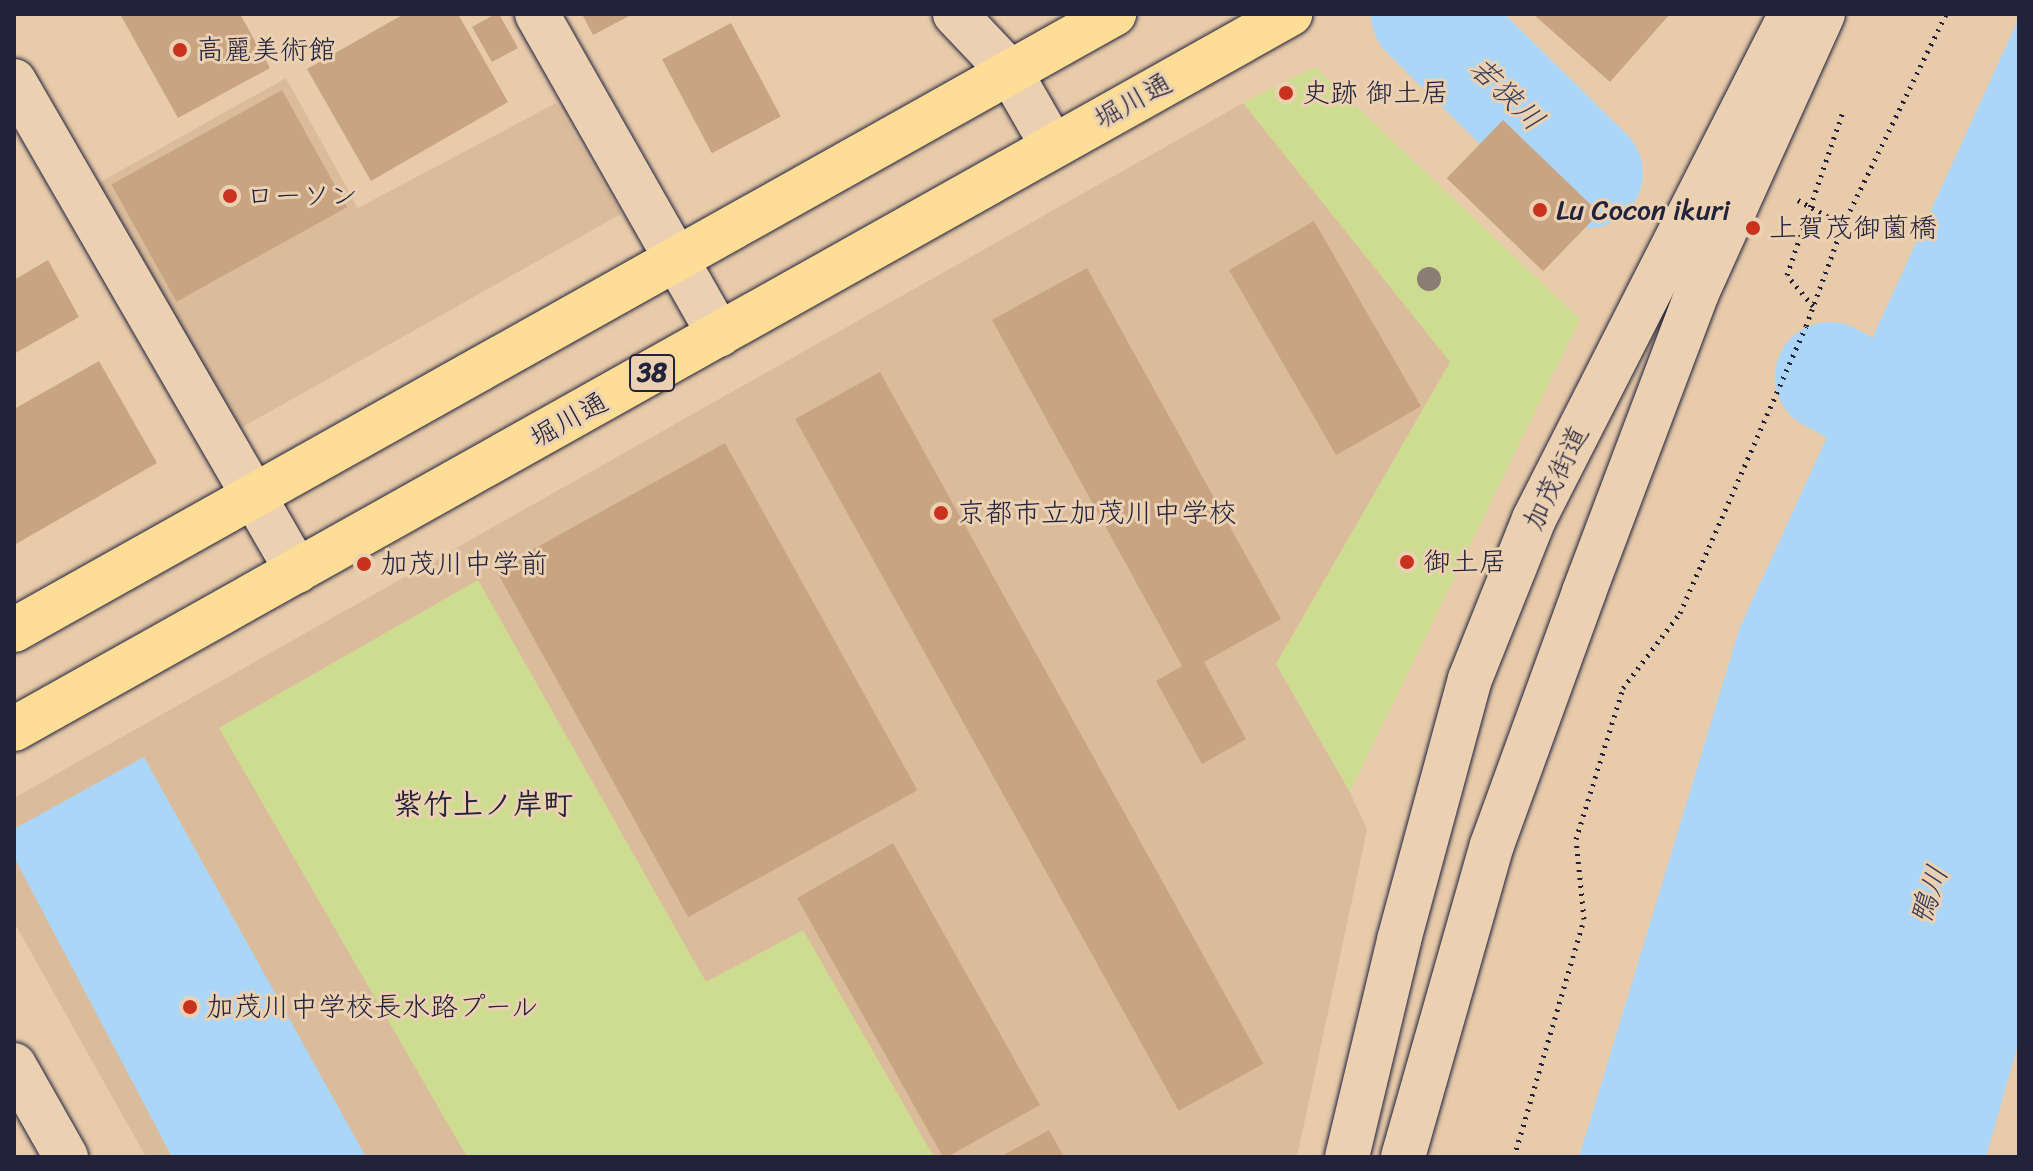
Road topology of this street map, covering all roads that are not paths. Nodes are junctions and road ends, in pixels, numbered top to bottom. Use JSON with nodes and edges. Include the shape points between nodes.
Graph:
{"nodes":[{"id":1,"x":537,"y":14,"type":"edge"},
{"id":2,"x":955,"y":14,"type":"edge"},
{"id":3,"x":1114,"y":14,"type":"edge"},
{"id":4,"x":1290,"y":14,"type":"edge"},
{"id":5,"x":1791,"y":14,"type":"edge"},
{"id":6,"x":1823,"y":14,"type":"edge"},
{"id":7,"x":1010,"y":72,"type":"junction"},
{"id":8,"x":14,"y":81,"type":"edge"},
{"id":9,"x":1052,"y":145,"type":"junction"},
{"id":10,"x":676,"y":259,"type":"junction"},
{"id":11,"x":719,"y":335,"type":"junction"},
{"id":12,"x":253,"y":495,"type":"junction"},
{"id":13,"x":297,"y":571,"type":"junction"},
{"id":14,"x":14,"y":630,"type":"edge"},
{"id":15,"x":14,"y":729,"type":"edge"},
{"id":16,"x":14,"y":1065,"type":"edge"},
{"id":17,"x":66,"y":1157,"type":"edge"},
{"id":18,"x":1347,"y":1157,"type":"edge"},
{"id":19,"x":1403,"y":1157,"type":"edge"}],
"edges":[{"from":1,"to":10,"type":"street"},
{"from":2,"to":7,"type":"street"},
{"from":3,"to":7,"type":"main road"},
{"from":4,"to":9,"type":"main road","name":"堀川通","number":"38"},
{"from":5,"to":18,"type":"street","name":"加茂街道","via":[[1534,519],[1470,679]]},
{"from":6,"to":19,"type":"street","via":[[1697,293],[1578,607],[1492,845]]},
{"from":7,"to":9,"type":"street"},
{"from":7,"to":10,"type":"main road"},
{"from":8,"to":12,"type":"street"},
{"from":9,"to":11,"type":"main road","name":"堀川通","number":"38"},
{"from":10,"to":11,"type":"street"},
{"from":10,"to":12,"type":"main road"},
{"from":11,"to":13,"type":"main road","name":"堀川通","number":"38"},
{"from":12,"to":13,"type":"street"},
{"from":12,"to":14,"type":"main road"},
{"from":13,"to":15,"type":"main road","name":"堀川通","number":"38"},
{"from":16,"to":17,"type":"street"}]}
